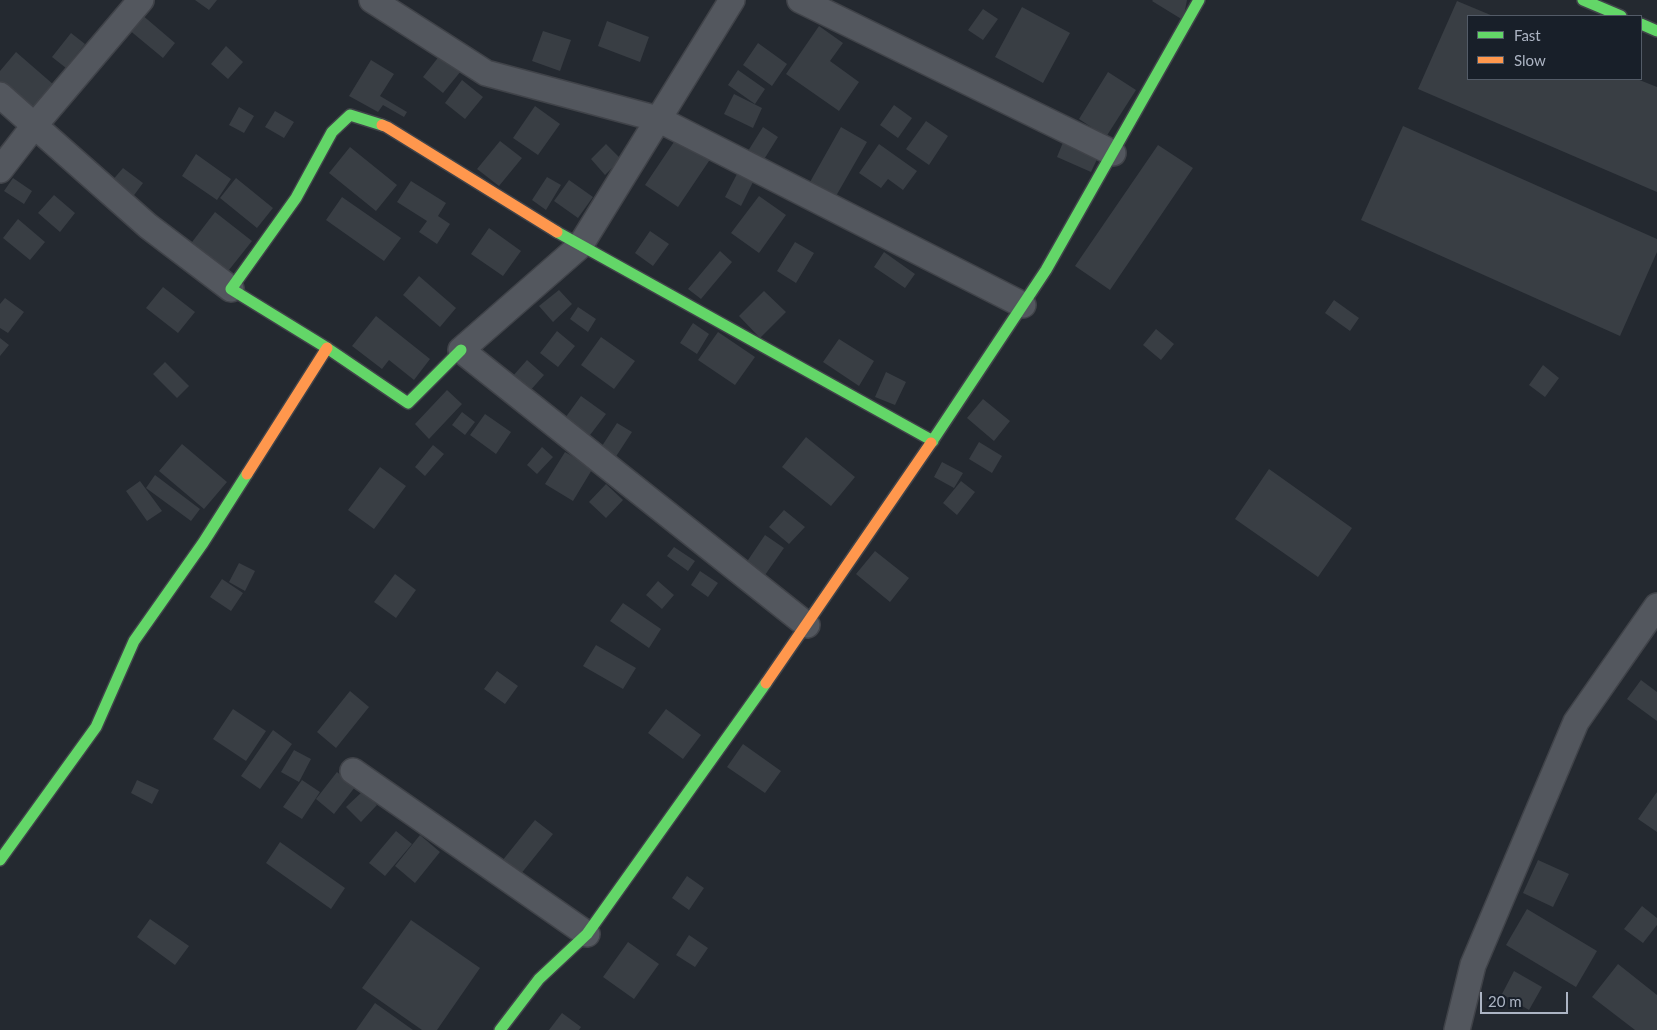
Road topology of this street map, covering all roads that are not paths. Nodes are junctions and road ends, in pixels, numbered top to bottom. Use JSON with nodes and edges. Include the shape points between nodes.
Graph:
{"nodes":[{"id":1,"x":141,"y":0,"type":"edge"},
{"id":2,"x":372,"y":0,"type":"edge"},
{"id":3,"x":732,"y":0,"type":"edge"},
{"id":4,"x":800,"y":0,"type":"edge"},
{"id":5,"x":1199,"y":0,"type":"edge"},
{"id":6,"x":1583,"y":0,"type":"edge"},
{"id":7,"x":1619,"y":15,"type":"edge"},
{"id":8,"x":0,"y":95,"type":"edge"},
{"id":9,"x":658,"y":119,"type":"junction"},
{"id":10,"x":34,"y":126,"type":"junction"},
{"id":11,"x":1113,"y":153,"type":"junction"},
{"id":12,"x":0,"y":170,"type":"edge"},
{"id":13,"x":580,"y":246,"type":"junction"},
{"id":14,"x":231,"y":289,"type":"junction"},
{"id":15,"x":1023,"y":305,"type":"junction"},
{"id":16,"x":327,"y":348,"type":"junction"},
{"id":17,"x":460,"y":350,"type":"junction"},
{"id":18,"x":933,"y":441,"type":"junction"},
{"id":19,"x":1657,"y":606,"type":"edge"},
{"id":20,"x":807,"y":624,"type":"junction"},
{"id":21,"x":354,"y":771,"type":"dead end"},
{"id":22,"x":0,"y":860,"type":"edge"},
{"id":23,"x":587,"y":934,"type":"junction"},
{"id":24,"x":500,"y":1030,"type":"edge"},
{"id":25,"x":1457,"y":1030,"type":"edge"}],
"edges":[{"from":1,"to":10,"type":"street"},
{"from":2,"to":9,"type":"street","via":[[486,73]]},
{"from":3,"to":9,"type":"street"},
{"from":4,"to":11,"type":"street"},
{"from":5,"to":11,"type":"street"},
{"from":6,"to":7,"type":"street"},
{"from":8,"to":10,"type":"street"},
{"from":9,"to":13,"type":"street"},
{"from":9,"to":15,"type":"street"},
{"from":10,"to":12,"type":"street"},
{"from":10,"to":14,"type":"street","via":[[148,226]]},
{"from":11,"to":15,"type":"street"},
{"from":13,"to":14,"type":"street","via":[[387,127],[350,115],[332,132],[296,198]]},
{"from":13,"to":17,"type":"street"},
{"from":13,"to":18,"type":"street"},
{"from":14,"to":16,"type":"street"},
{"from":15,"to":18,"type":"street"},
{"from":16,"to":17,"type":"street","via":[[408,403]]},
{"from":16,"to":22,"type":"street","via":[[203,543],[134,641],[96,727]]},
{"from":17,"to":20,"type":"street"},
{"from":18,"to":20,"type":"street"},
{"from":19,"to":25,"type":"street","via":[[1576,722],[1474,964]]},
{"from":20,"to":23,"type":"street"},
{"from":21,"to":23,"type":"street"},
{"from":23,"to":24,"type":"street","via":[[539,979]]}]}
